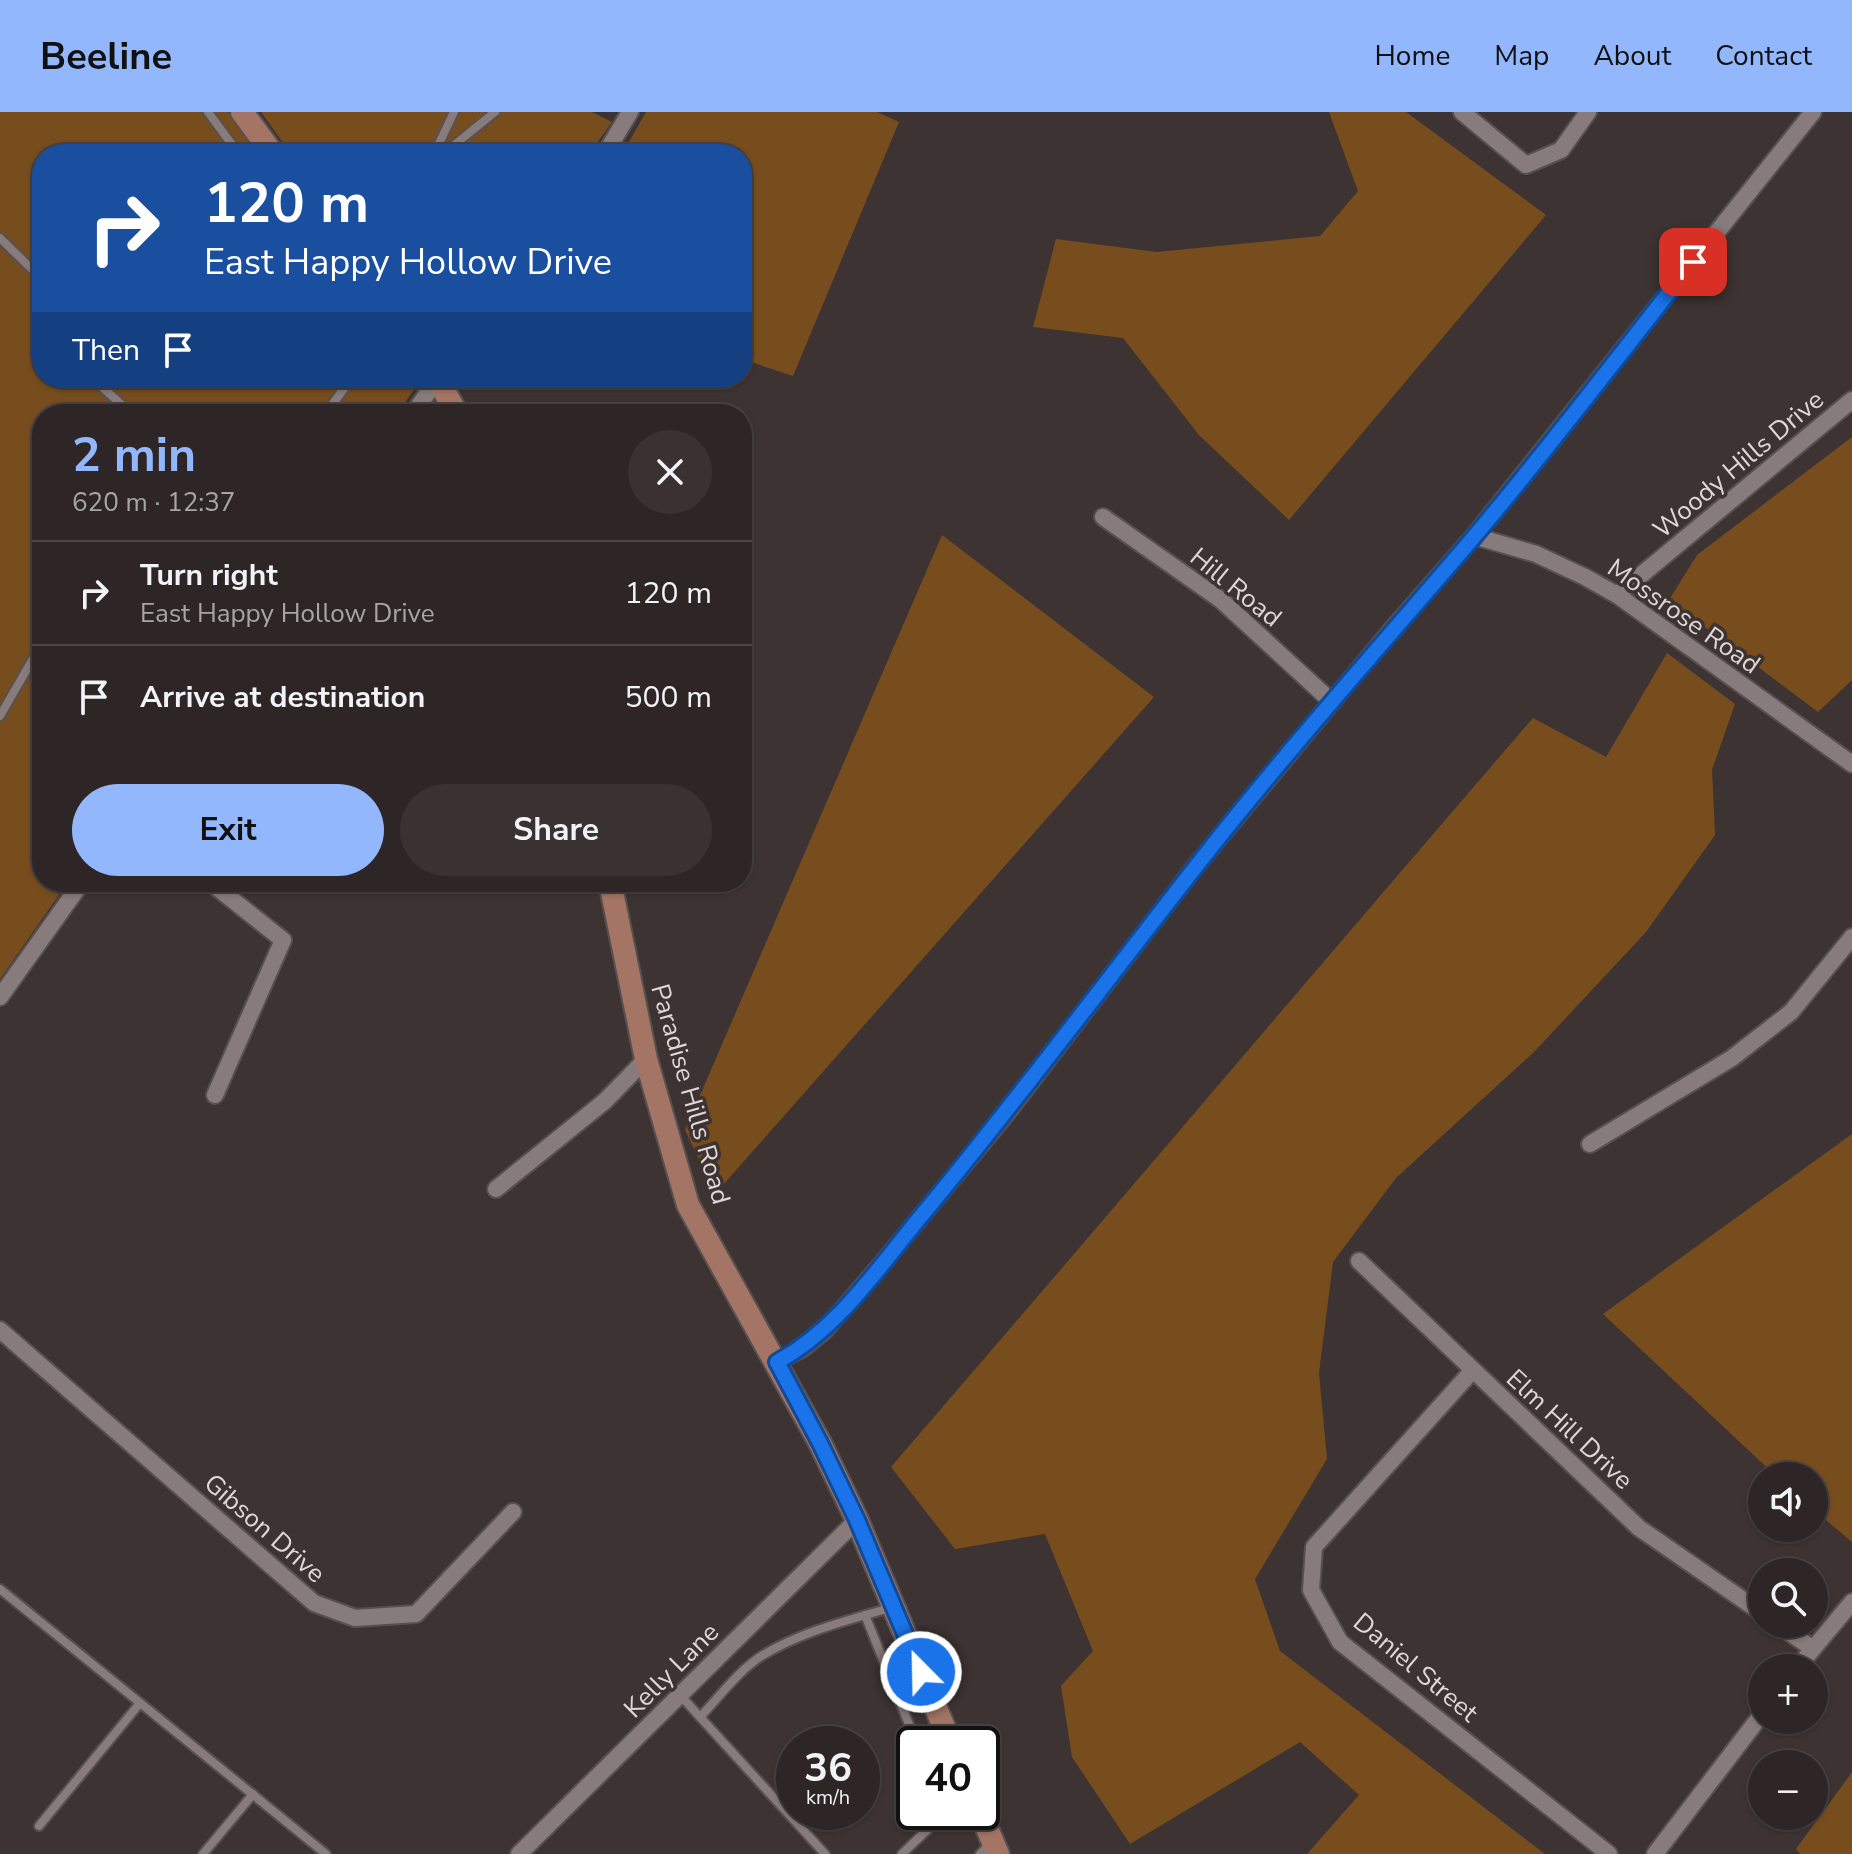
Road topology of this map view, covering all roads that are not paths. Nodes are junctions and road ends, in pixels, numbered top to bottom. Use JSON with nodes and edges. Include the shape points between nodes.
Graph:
{"nodes":[{"id":1,"x":208,"y":112,"type":"edge"},
{"id":2,"x":242,"y":112,"type":"edge"},
{"id":3,"x":454,"y":112,"type":"edge"},
{"id":4,"x":495,"y":112,"type":"edge"},
{"id":5,"x":630,"y":112,"type":"edge"},
{"id":6,"x":1462,"y":112,"type":"edge"},
{"id":7,"x":1588,"y":112,"type":"edge"},
{"id":8,"x":1813,"y":112,"type":"edge"},
{"id":9,"x":232,"y":144,"type":"edge"},
{"id":10,"x":266,"y":144,"type":"edge"},
{"id":11,"x":440,"y":144,"type":"edge"},
{"id":12,"x":455,"y":144,"type":"edge"},
{"id":13,"x":611,"y":144,"type":"edge"},
{"id":14,"x":0,"y":238,"type":"edge"},
{"id":15,"x":32,"y":269,"type":"edge"},
{"id":16,"x":103,"y":388,"type":"edge"},
{"id":17,"x":1852,"y":400,"type":"edge"},
{"id":18,"x":121,"y":404,"type":"edge"},
{"id":19,"x":1103,"y":517,"type":"dead end"},
{"id":20,"x":1474,"y":536,"type":"junction"},
{"id":21,"x":1617,"y":595,"type":"junction"},
{"id":22,"x":32,"y":660,"type":"edge"},
{"id":23,"x":1332,"y":702,"type":"junction"},
{"id":24,"x":0,"y":716,"type":"edge"},
{"id":25,"x":1852,"y":764,"type":"edge"},
{"id":26,"x":75,"y":892,"type":"edge"},
{"id":27,"x":223,"y":892,"type":"edge"},
{"id":28,"x":612,"y":892,"type":"edge"},
{"id":29,"x":1852,"y":937,"type":"edge"},
{"id":30,"x":0,"y":997,"type":"edge"},
{"id":31,"x":646,"y":1059,"type":"junction"},
{"id":32,"x":215,"y":1095,"type":"dead end"},
{"id":33,"x":1590,"y":1144,"type":"dead end"},
{"id":34,"x":496,"y":1189,"type":"dead end"},
{"id":35,"x":1359,"y":1261,"type":"dead end"},
{"id":36,"x":0,"y":1330,"type":"edge"},
{"id":37,"x":777,"y":1362,"type":"junction"},
{"id":38,"x":1473,"y":1370,"type":"junction"},
{"id":39,"x":513,"y":1512,"type":"dead end"},
{"id":40,"x":857,"y":1520,"type":"junction"},
{"id":41,"x":0,"y":1589,"type":"edge"},
{"id":42,"x":1852,"y":1602,"type":"edge"},
{"id":43,"x":1748,"y":1603,"type":"edge"},
{"id":44,"x":893,"y":1607,"type":"junction"},
{"id":45,"x":865,"y":1615,"type":"junction"},
{"id":46,"x":1797,"y":1638,"type":"edge"},
{"id":47,"x":1812,"y":1648,"type":"junction"},
{"id":48,"x":1808,"y":1654,"type":"edge"},
{"id":49,"x":921,"y":1672,"type":"junction"},
{"id":50,"x":893,"y":1683,"type":"junction"},
{"id":51,"x":680,"y":1695,"type":"junction"},
{"id":52,"x":140,"y":1703,"type":"junction"},
{"id":53,"x":700,"y":1717,"type":"junction"},
{"id":54,"x":910,"y":1726,"type":"edge"},
{"id":55,"x":944,"y":1726,"type":"edge"},
{"id":56,"x":1748,"y":1732,"type":"edge"},
{"id":57,"x":253,"y":1794,"type":"junction"},
{"id":58,"x":39,"y":1826,"type":"dead end"},
{"id":59,"x":927,"y":1830,"type":"edge"},
{"id":60,"x":985,"y":1830,"type":"edge"},
{"id":61,"x":990,"y":1850,"type":"edge"},
{"id":62,"x":203,"y":1854,"type":"edge"},
{"id":63,"x":326,"y":1854,"type":"edge"},
{"id":64,"x":519,"y":1854,"type":"edge"},
{"id":65,"x":825,"y":1854,"type":"edge"},
{"id":66,"x":902,"y":1854,"type":"edge"},
{"id":67,"x":1609,"y":1854,"type":"edge"},
{"id":68,"x":1655,"y":1854,"type":"edge"}],
"edges":[{"from":1,"to":9,"type":"lane"},
{"from":2,"to":10,"type":"street"},
{"from":3,"to":11,"type":"lane"},
{"from":4,"to":12,"type":"lane"},
{"from":5,"to":13,"type":"street"},
{"from":6,"to":7,"type":"street","via":[[1526,165],[1561,150]]},
{"from":8,"to":20,"type":"street"},
{"from":14,"to":15,"type":"lane"},
{"from":16,"to":18,"type":"lane"},
{"from":17,"to":21,"type":"street","name":"Woody Hills Drive"},
{"from":19,"to":23,"type":"street","name":"Hill Road","via":[[1221,600]]},
{"from":20,"to":21,"type":"street","name":"Mossrose Road","via":[[1536,554]]},
{"from":20,"to":23,"type":"street"},
{"from":21,"to":25,"type":"street","name":"Mossrose Road"},
{"from":22,"to":24,"type":"lane"},
{"from":23,"to":37,"type":"street","via":[[880,1266],[825,1330]]},
{"from":26,"to":30,"type":"street"},
{"from":27,"to":32,"type":"street","via":[[283,940]]},
{"from":28,"to":31,"type":"street","name":"Paradise Hills Road"},
{"from":29,"to":33,"type":"street","via":[[1791,1012],[1732,1058]]},
{"from":31,"to":34,"type":"street","via":[[605,1101]]},
{"from":31,"to":37,"type":"street","name":"Paradise Hills Road","via":[[688,1205]]},
{"from":35,"to":38,"type":"street","name":"Elm Hill Drive"},
{"from":36,"to":39,"type":"street","name":"Gibson Drive","via":[[314,1603],[355,1618],[416,1614]]},
{"from":37,"to":40,"type":"street","name":"Paradise Hills Road"},
{"from":38,"to":43,"type":"street","name":"Elm Hill Drive","via":[[1639,1528]]},
{"from":38,"to":67,"type":"street","name":"Daniel Street","via":[[1314,1547],[1311,1590],[1340,1642]]},
{"from":40,"to":44,"type":"street","name":"Paradise Hills Road"},
{"from":40,"to":51,"type":"street","name":"Kelly Lane"},
{"from":41,"to":52,"type":"lane"},
{"from":42,"to":47,"type":"street"},
{"from":44,"to":45,"type":"lane"},
{"from":44,"to":49,"type":"street","name":"Paradise Hills Road"},
{"from":45,"to":50,"type":"lane"},
{"from":45,"to":53,"type":"lane","via":[[818,1629],[763,1655]]},
{"from":46,"to":47,"type":"street"},
{"from":47,"to":48,"type":"street"},
{"from":49,"to":50,"type":"lane"},
{"from":49,"to":55,"type":"street","name":"Paradise Hills Road"},
{"from":50,"to":54,"type":"lane"},
{"from":51,"to":53,"type":"lane"},
{"from":51,"to":64,"type":"street","name":"Kelly Lane"},
{"from":52,"to":57,"type":"lane"},
{"from":52,"to":58,"type":"lane"},
{"from":53,"to":65,"type":"lane"},
{"from":56,"to":68,"type":"street"},
{"from":57,"to":62,"type":"lane"},
{"from":57,"to":63,"type":"lane"},
{"from":59,"to":66,"type":"lane"},
{"from":60,"to":61,"type":"street"}]}
